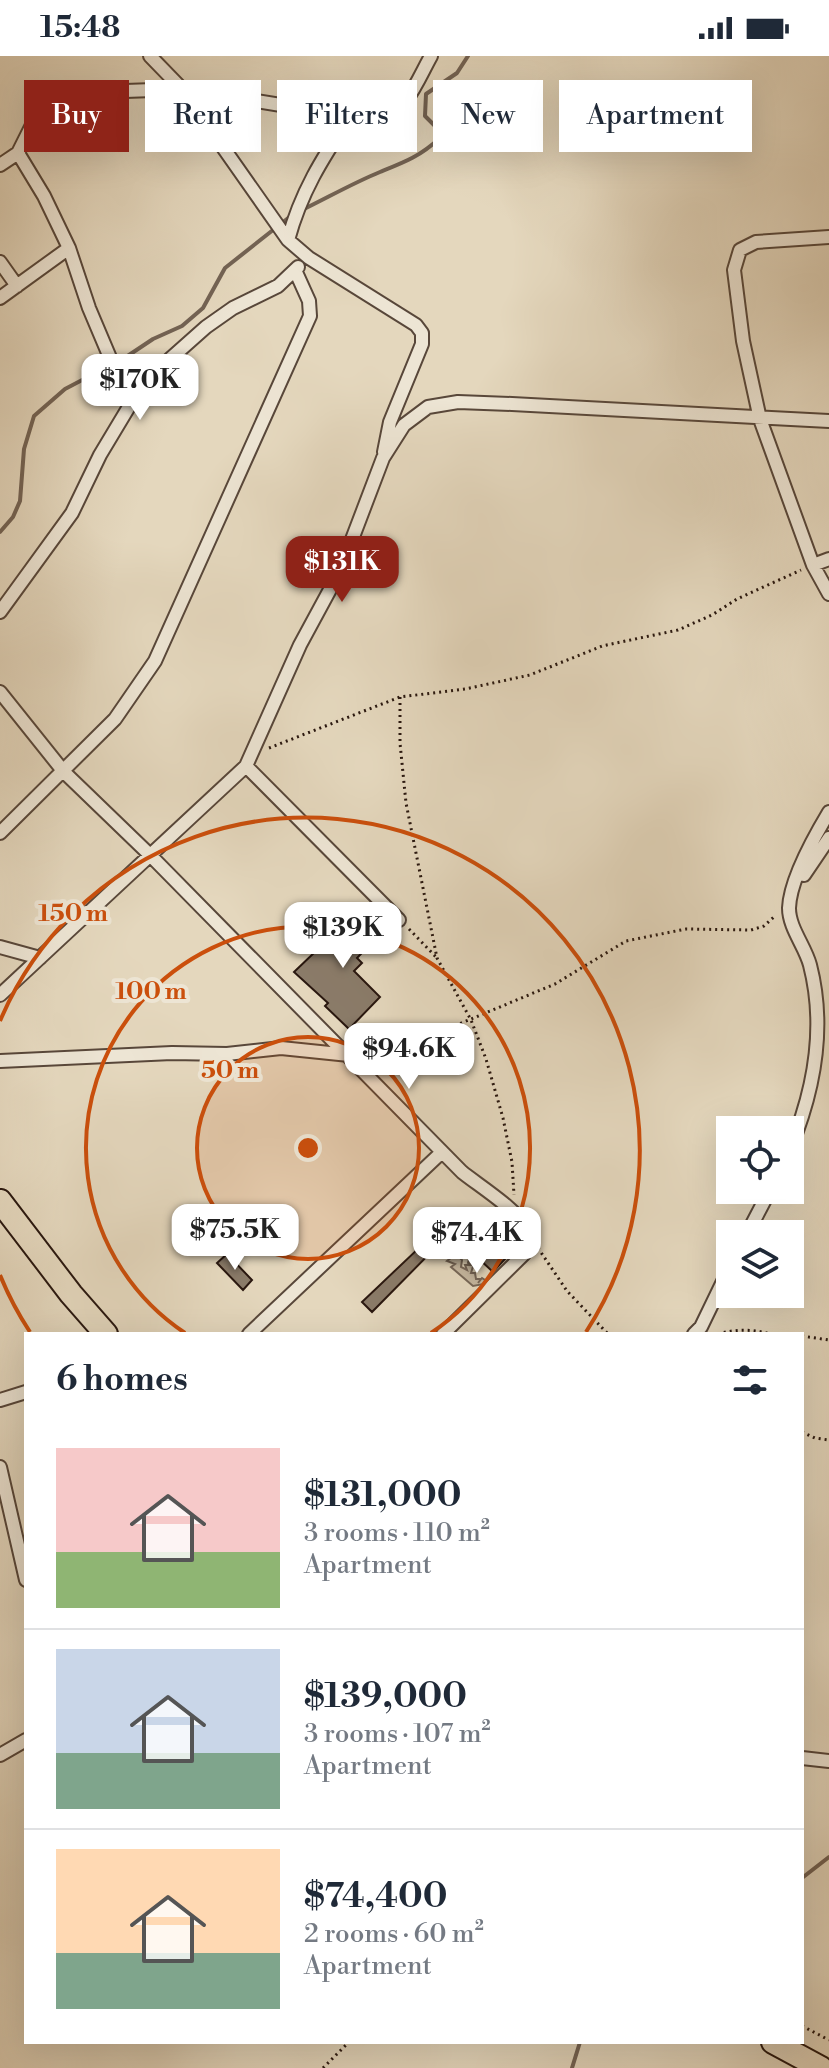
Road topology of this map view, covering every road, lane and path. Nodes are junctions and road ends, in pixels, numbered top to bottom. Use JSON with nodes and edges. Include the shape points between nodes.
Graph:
{"nodes":[{"id":1,"x":150,"y":56,"type":"edge"},
{"id":2,"x":431,"y":56,"type":"edge"},
{"id":3,"x":173,"y":80,"type":"edge"},
{"id":4,"x":417,"y":81,"type":"edge"},
{"id":5,"x":145,"y":90,"type":"edge"},
{"id":6,"x":226,"y":152,"type":"edge"},
{"id":7,"x":329,"y":152,"type":"edge"},
{"id":8,"x":18,"y":153,"type":"junction"},
{"id":9,"x":0,"y":165,"type":"edge"},
{"id":10,"x":829,"y":237,"type":"edge"},
{"id":11,"x":288,"y":240,"type":"junction"},
{"id":12,"x":69,"y":248,"type":"junction"},
{"id":13,"x":309,"y":258,"type":"junction"},
{"id":14,"x":0,"y":262,"type":"edge"},
{"id":15,"x":295,"y":270,"type":"junction"},
{"id":16,"x":17,"y":286,"type":"junction"},
{"id":17,"x":0,"y":298,"type":"edge"},
{"id":18,"x":130,"y":405,"type":"junction"},
{"id":19,"x":760,"y":419,"type":"junction"},
{"id":20,"x":829,"y":421,"type":"edge"},
{"id":21,"x":383,"y":458,"type":"junction"},
{"id":22,"x":829,"y":559,"type":"edge"},
{"id":23,"x":813,"y":565,"type":"junction"},
{"id":24,"x":829,"y":594,"type":"edge"},
{"id":25,"x":0,"y":612,"type":"edge"},
{"id":26,"x":0,"y":692,"type":"edge"},
{"id":27,"x":400,"y":697,"type":"junction"},
{"id":28,"x":249,"y":761,"type":"junction"},
{"id":29,"x":64,"y":772,"type":"junction"},
{"id":30,"x":829,"y":812,"type":"edge"},
{"id":31,"x":0,"y":833,"type":"edge"},
{"id":32,"x":829,"y":838,"type":"edge"},
{"id":33,"x":150,"y":855,"type":"junction"},
{"id":34,"x":790,"y":895,"type":"junction"},
{"id":35,"x":399,"y":920,"type":"joint"},
{"id":36,"x":0,"y":947,"type":"edge"},
{"id":37,"x":40,"y":958,"type":"junction"},
{"id":38,"x":437,"y":958,"type":"junction"},
{"id":39,"x":0,"y":995,"type":"edge"},
{"id":40,"x":471,"y":1020,"type":"junction"},
{"id":41,"x":349,"y":1055,"type":"junction"},
{"id":42,"x":0,"y":1061,"type":"edge"},
{"id":43,"x":803,"y":1116,"type":"edge"},
{"id":44,"x":442,"y":1152,"type":"junction"},
{"id":45,"x":0,"y":1201,"type":"edge"},
{"id":46,"x":515,"y":1215,"type":"junction"},
{"id":47,"x":526,"y":1228,"type":"junction"},
{"id":48,"x":716,"y":1296,"type":"edge"},
{"id":49,"x":104,"y":1332,"type":"edge"},
{"id":50,"x":251,"y":1332,"type":"edge"},
{"id":51,"x":445,"y":1332,"type":"edge"},
{"id":52,"x":606,"y":1332,"type":"edge"},
{"id":53,"x":696,"y":1332,"type":"edge"},
{"id":54,"x":737,"y":1332,"type":"edge"},
{"id":55,"x":763,"y":1332,"type":"edge"},
{"id":56,"x":804,"y":1336,"type":"edge"},
{"id":57,"x":829,"y":1340,"type":"edge"},
{"id":58,"x":24,"y":1393,"type":"edge"},
{"id":59,"x":0,"y":1400,"type":"edge"},
{"id":60,"x":804,"y":1433,"type":"edge"},
{"id":61,"x":829,"y":1440,"type":"edge"},
{"id":62,"x":0,"y":1467,"type":"edge"},
{"id":63,"x":24,"y":1571,"type":"edge"},
{"id":64,"x":24,"y":1741,"type":"edge"},
{"id":65,"x":0,"y":1755,"type":"edge"},
{"id":66,"x":804,"y":1758,"type":"edge"},
{"id":67,"x":829,"y":1761,"type":"edge"},
{"id":68,"x":804,"y":2027,"type":"edge"},
{"id":69,"x":829,"y":2040,"type":"edge"},
{"id":70,"x":347,"y":2044,"type":"edge"},
{"id":71,"x":777,"y":2044,"type":"edge"},
{"id":72,"x":323,"y":2068,"type":"edge"},
{"id":73,"x":821,"y":2068,"type":"edge"}],
"edges":[{"from":1,"to":3,"type":"street"},
{"from":2,"to":4,"type":"street"},
{"from":5,"to":8,"type":"street","via":[[70,97],[50,105],[35,119]]},
{"from":6,"to":11,"type":"street"},
{"from":7,"to":11,"type":"street","via":[[303,195]]},
{"from":8,"to":9,"type":"street"},
{"from":8,"to":12,"type":"street"},
{"from":10,"to":19,"type":"street","via":[[756,242],[740,250],[734,270]]},
{"from":11,"to":13,"type":"street"},
{"from":12,"to":16,"type":"street"},
{"from":12,"to":18,"type":"street"},
{"from":13,"to":15,"type":"street"},
{"from":13,"to":21,"type":"street","via":[[422,333],[390,422]]},
{"from":14,"to":16,"type":"street"},
{"from":15,"to":18,"type":"street","via":[[278,286],[206,327],[161,367]]},
{"from":15,"to":29,"type":"street","via":[[310,316],[162,647],[115,719]]},
{"from":16,"to":17,"type":"street"},
{"from":18,"to":25,"type":"street","via":[[72,513]]},
{"from":19,"to":20,"type":"street"},
{"from":19,"to":21,"type":"street","via":[[458,402],[428,407],[404,425]]},
{"from":19,"to":23,"type":"street"},
{"from":21,"to":28,"type":"street","via":[[340,571],[300,645]]},
{"from":22,"to":23,"type":"street"},
{"from":23,"to":24,"type":"street"},
{"from":23,"to":27,"type":"path","via":[[678,630],[602,646],[530,675]]},
{"from":26,"to":29,"type":"street"},
{"from":27,"to":28,"type":"path"},
{"from":27,"to":38,"type":"path","via":[[406,803]]},
{"from":28,"to":33,"type":"street"},
{"from":28,"to":35,"type":"street"},
{"from":29,"to":31,"type":"street"},
{"from":29,"to":33,"type":"street"},
{"from":30,"to":34,"type":"street"},
{"from":32,"to":34,"type":"street"},
{"from":33,"to":37,"type":"street"},
{"from":33,"to":41,"type":"street"},
{"from":34,"to":40,"type":"path","via":[[764,926],[686,929],[626,941],[555,984]]},
{"from":34,"to":43,"type":"street","via":[[792,922],[809,961],[817,999],[817,1053]]},
{"from":35,"to":38,"type":"path"},
{"from":36,"to":37,"type":"street"},
{"from":37,"to":39,"type":"street"},
{"from":38,"to":40,"type":"path"},
{"from":40,"to":41,"type":"path","via":[[380,1057]]},
{"from":40,"to":46,"type":"path","via":[[503,1118]]},
{"from":41,"to":42,"type":"street","via":[[281,1048]]},
{"from":41,"to":44,"type":"street"},
{"from":44,"to":46,"type":"street"},
{"from":44,"to":50,"type":"street"},
{"from":45,"to":49,"type":"highway"},
{"from":46,"to":47,"type":"street"},
{"from":47,"to":51,"type":"street","via":[[524,1254]]},
{"from":47,"to":52,"type":"path","via":[[567,1291]]},
{"from":48,"to":53,"type":"street"},
{"from":54,"to":55,"type":"path"},
{"from":56,"to":57,"type":"path"},
{"from":58,"to":59,"type":"street"},
{"from":60,"to":61,"type":"path"},
{"from":62,"to":63,"type":"street"},
{"from":64,"to":65,"type":"street"},
{"from":66,"to":67,"type":"street"},
{"from":68,"to":69,"type":"path"},
{"from":70,"to":72,"type":"path"},
{"from":71,"to":73,"type":"highway"}]}
